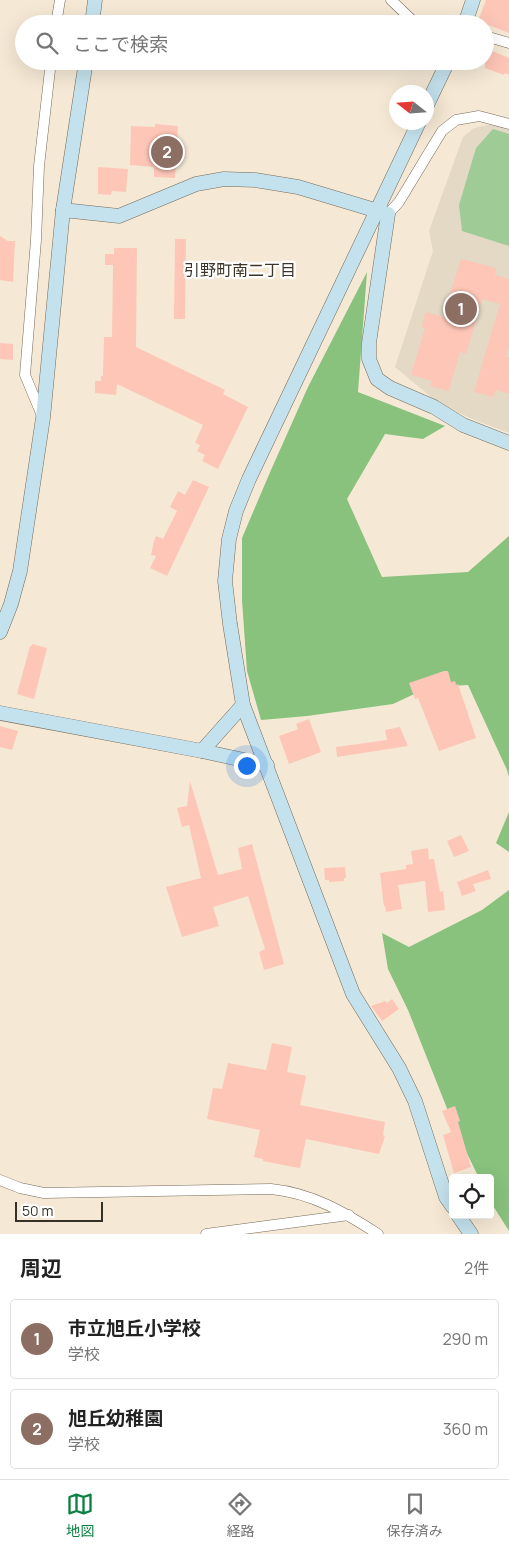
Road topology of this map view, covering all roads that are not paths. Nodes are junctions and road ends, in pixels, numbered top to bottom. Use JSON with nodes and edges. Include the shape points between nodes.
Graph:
{"nodes":[{"id":1,"x":60,"y":0,"type":"edge"},
{"id":2,"x":95,"y":0,"type":"edge"},
{"id":3,"x":391,"y":0,"type":"edge"},
{"id":4,"x":473,"y":0,"type":"edge"},
{"id":5,"x":58,"y":15,"type":"edge"},
{"id":6,"x":93,"y":15,"type":"edge"},
{"id":7,"x":407,"y":15,"type":"edge"},
{"id":8,"x":467,"y":15,"type":"edge"},
{"id":9,"x":494,"y":39,"type":"edge"},
{"id":10,"x":509,"y":43,"type":"edge"},
{"id":11,"x":50,"y":70,"type":"edge"},
{"id":12,"x":85,"y":70,"type":"edge"},
{"id":13,"x":444,"y":70,"type":"edge"},
{"id":14,"x":434,"y":90,"type":"edge"},
{"id":15,"x":509,"y":124,"type":"edge"},
{"id":16,"x":416,"y":130,"type":"edge"},
{"id":17,"x":63,"y":210,"type":"junction"},
{"id":18,"x":383,"y":212,"type":"junction"},
{"id":19,"x":43,"y":418,"type":"junction"},
{"id":20,"x":509,"y":443,"type":"edge"},
{"id":21,"x":0,"y":632,"type":"edge"},
{"id":22,"x":243,"y":705,"type":"junction"},
{"id":23,"x":0,"y":713,"type":"edge"},
{"id":24,"x":202,"y":751,"type":"junction"},
{"id":25,"x":267,"y":765,"type":"junction"},
{"id":26,"x":0,"y":1180,"type":"edge"},
{"id":27,"x":449,"y":1201,"type":"edge"},
{"id":28,"x":349,"y":1215,"type":"junction"},
{"id":29,"x":461,"y":1219,"type":"edge"},
{"id":30,"x":206,"y":1234,"type":"edge"},
{"id":31,"x":378,"y":1234,"type":"edge"},
{"id":32,"x":471,"y":1234,"type":"edge"}],
"edges":[{"from":1,"to":5,"type":"street"},
{"from":2,"to":6,"type":"street"},
{"from":3,"to":7,"type":"street"},
{"from":4,"to":8,"type":"street"},
{"from":9,"to":10,"type":"street"},
{"from":11,"to":19,"type":"street","via":[[39,166],[25,375]]},
{"from":12,"to":17,"type":"street"},
{"from":13,"to":14,"type":"street"},
{"from":15,"to":18,"type":"street","via":[[479,116],[456,120],[442,131],[399,202]]},
{"from":16,"to":18,"type":"street"},
{"from":17,"to":18,"type":"street","via":[[119,216],[196,184],[224,179],[298,187]]},
{"from":17,"to":19,"type":"street"},
{"from":18,"to":20,"type":"street","via":[[369,343],[369,359],[377,379],[463,425]]},
{"from":18,"to":22,"type":"street","via":[[249,479],[228,538],[225,581]]},
{"from":19,"to":21,"type":"street","via":[[20,571]]},
{"from":22,"to":24,"type":"street"},
{"from":22,"to":25,"type":"street"},
{"from":23,"to":24,"type":"street"},
{"from":24,"to":25,"type":"street"},
{"from":25,"to":27,"type":"street","via":[[353,994],[399,1068],[415,1101]]},
{"from":26,"to":28,"type":"street","via":[[44,1193],[271,1189],[328,1204]]},
{"from":28,"to":30,"type":"street"},
{"from":28,"to":31,"type":"street"},
{"from":29,"to":32,"type":"street"}]}
